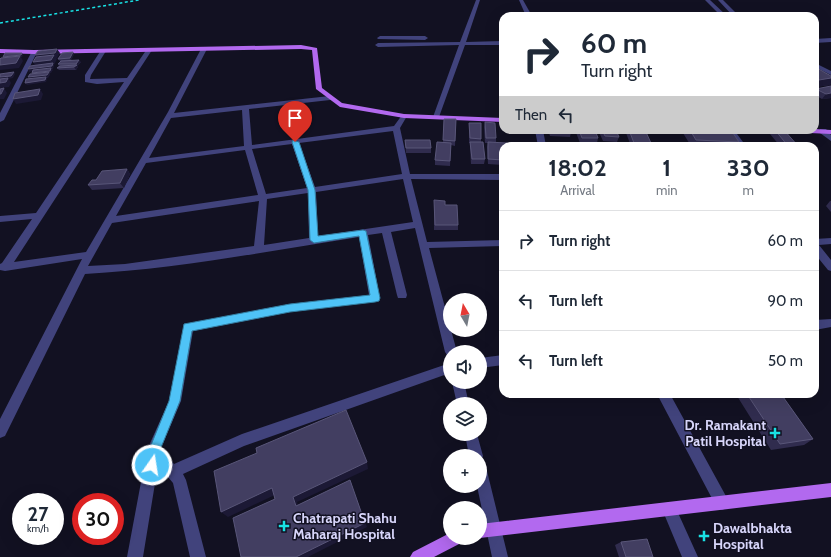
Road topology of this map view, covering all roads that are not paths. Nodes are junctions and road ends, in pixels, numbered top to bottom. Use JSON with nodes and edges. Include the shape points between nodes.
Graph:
{"nodes":[{"id":1,"x":478,"y":0,"type":"edge"},
{"id":2,"x":521,"y":0,"type":"edge"},
{"id":3,"x":707,"y":0,"type":"edge"},
{"id":4,"x":720,"y":0,"type":"edge"},
{"id":5,"x":526,"y":12,"type":"edge"},
{"id":6,"x":720,"y":12,"type":"edge"},
{"id":7,"x":732,"y":12,"type":"edge"},
{"id":8,"x":819,"y":35,"type":"edge"},
{"id":9,"x":831,"y":35,"type":"edge"},
{"id":10,"x":380,"y":38,"type":"dead end"},
{"id":11,"x":499,"y":38,"type":"edge"},
{"id":12,"x":831,"y":40,"type":"edge"},
{"id":13,"x":464,"y":41,"type":"junction"},
{"id":14,"x":819,"y":41,"type":"edge"},
{"id":15,"x":499,"y":43,"type":"edge"},
{"id":16,"x":378,"y":45,"type":"dead end"},
{"id":17,"x":204,"y":49,"type":"junction"},
{"id":18,"x":149,"y":50,"type":"junction"},
{"id":19,"x":0,"y":51,"type":"edge"},
{"id":20,"x":103,"y":51,"type":"junction"},
{"id":21,"x":34,"y":52,"type":"junction"},
{"id":22,"x":819,"y":67,"type":"edge"},
{"id":23,"x":819,"y":73,"type":"edge"},
{"id":24,"x":831,"y":73,"type":"edge"},
{"id":25,"x":129,"y":80,"type":"junction"},
{"id":26,"x":831,"y":80,"type":"edge"},
{"id":27,"x":330,"y":98,"type":"junction"},
{"id":28,"x":246,"y":108,"type":"junction"},
{"id":29,"x":169,"y":116,"type":"junction"},
{"id":30,"x":404,"y":116,"type":"junction"},
{"id":31,"x":436,"y":117,"type":"junction"},
{"id":32,"x":0,"y":120,"type":"edge"},
{"id":33,"x":499,"y":120,"type":"edge"},
{"id":34,"x":396,"y":128,"type":"junction"},
{"id":35,"x":827,"y":131,"type":"edge"},
{"id":36,"x":831,"y":139,"type":"edge"},
{"id":37,"x":295,"y":142,"type":"junction"},
{"id":38,"x":248,"y":148,"type":"junction"},
{"id":39,"x":143,"y":162,"type":"junction"},
{"id":40,"x":406,"y":176,"type":"junction"},
{"id":41,"x":499,"y":177,"type":"edge"},
{"id":42,"x":312,"y":190,"type":"junction"},
{"id":43,"x":263,"y":198,"type":"junction"},
{"id":44,"x":38,"y":216,"type":"junction"},
{"id":45,"x":0,"y":219,"type":"edge"},
{"id":46,"x":109,"y":220,"type":"junction"},
{"id":47,"x":419,"y":224,"type":"junction"},
{"id":48,"x":386,"y":229,"type":"junction"},
{"id":49,"x":363,"y":233,"type":"junction"},
{"id":50,"x":314,"y":240,"type":"junction"},
{"id":51,"x":819,"y":242,"type":"edge"},
{"id":52,"x":831,"y":242,"type":"edge"},
{"id":53,"x":499,"y":243,"type":"edge"},
{"id":54,"x":424,"y":245,"type":"junction"},
{"id":55,"x":259,"y":248,"type":"junction"},
{"id":56,"x":819,"y":252,"type":"edge"},
{"id":57,"x":89,"y":255,"type":"junction"},
{"id":58,"x":3,"y":267,"type":"edge"},
{"id":59,"x":831,"y":267,"type":"edge"},
{"id":60,"x":82,"y":270,"type":"junction"},
{"id":61,"x":402,"y":295,"type":"dead end"},
{"id":62,"x":831,"y":323,"type":"edge"},
{"id":63,"x":819,"y":324,"type":"edge"},
{"id":64,"x":449,"y":345,"type":"edge"},
{"id":65,"x":499,"y":361,"type":"edge"},
{"id":66,"x":487,"y":362,"type":"edge"},
{"id":67,"x":443,"y":370,"type":"edge"},
{"id":68,"x":665,"y":398,"type":"edge"},
{"id":69,"x":0,"y":432,"type":"edge"},
{"id":70,"x":154,"y":450,"type":"junction"},
{"id":71,"x":172,"y":472,"type":"junction"},
{"id":72,"x":831,"y":490,"type":"edge"},
{"id":73,"x":485,"y":493,"type":"edge"},
{"id":74,"x":722,"y":503,"type":"junction"},
{"id":75,"x":669,"y":509,"type":"junction"},
{"id":76,"x":494,"y":529,"type":"junction"},
{"id":77,"x":487,"y":530,"type":"edge"},
{"id":78,"x":443,"y":544,"type":"edge"},
{"id":79,"x":135,"y":557,"type":"edge"},
{"id":80,"x":198,"y":557,"type":"edge"},
{"id":81,"x":418,"y":557,"type":"edge"},
{"id":82,"x":500,"y":557,"type":"edge"},
{"id":83,"x":690,"y":557,"type":"edge"}],
"edges":[{"from":1,"to":13,"type":"street"},
{"from":2,"to":5,"type":"street"},
{"from":3,"to":6,"type":"street"},
{"from":4,"to":7,"type":"street"},
{"from":8,"to":9,"type":"street"},
{"from":10,"to":13,"type":"street"},
{"from":11,"to":13,"type":"street"},
{"from":12,"to":14,"type":"street"},
{"from":13,"to":15,"type":"street"},
{"from":13,"to":16,"type":"street"},
{"from":13,"to":31,"type":"street"},
{"from":17,"to":18,"type":"main road"},
{"from":17,"to":27,"type":"main road","via":[[315,49],[319,89]]},
{"from":17,"to":29,"type":"street"},
{"from":18,"to":20,"type":"main road"},
{"from":18,"to":25,"type":"street"},
{"from":19,"to":21,"type":"main road"},
{"from":20,"to":21,"type":"main road"},
{"from":20,"to":25,"type":"street","via":[[87,81]]},
{"from":21,"to":32,"type":"street"},
{"from":22,"to":24,"type":"street"},
{"from":23,"to":26,"type":"street"},
{"from":25,"to":44,"type":"street"},
{"from":27,"to":28,"type":"street"},
{"from":27,"to":30,"type":"main road","via":[[340,105]]},
{"from":28,"to":29,"type":"street"},
{"from":28,"to":38,"type":"street"},
{"from":29,"to":39,"type":"street"},
{"from":30,"to":31,"type":"main road"},
{"from":30,"to":34,"type":"street"},
{"from":31,"to":33,"type":"main road"},
{"from":34,"to":37,"type":"street"},
{"from":34,"to":40,"type":"street"},
{"from":35,"to":36,"type":"street"},
{"from":37,"to":38,"type":"street"},
{"from":37,"to":42,"type":"street"},
{"from":38,"to":39,"type":"street"},
{"from":38,"to":43,"type":"street"},
{"from":39,"to":46,"type":"street"},
{"from":40,"to":41,"type":"street"},
{"from":40,"to":42,"type":"street"},
{"from":40,"to":47,"type":"street"},
{"from":42,"to":43,"type":"street"},
{"from":42,"to":50,"type":"street"},
{"from":43,"to":46,"type":"street"},
{"from":43,"to":55,"type":"street"},
{"from":44,"to":45,"type":"street"},
{"from":44,"to":58,"type":"street"},
{"from":46,"to":57,"type":"street"},
{"from":47,"to":48,"type":"street"},
{"from":47,"to":54,"type":"street"},
{"from":48,"to":49,"type":"street"},
{"from":48,"to":61,"type":"street"},
{"from":49,"to":50,"type":"street"},
{"from":49,"to":70,"type":"street","via":[[375,298],[290,308],[188,327],[175,401]]},
{"from":50,"to":55,"type":"street"},
{"from":51,"to":52,"type":"street"},
{"from":53,"to":54,"type":"street"},
{"from":54,"to":64,"type":"street"},
{"from":55,"to":60,"type":"street","via":[[125,268]]},
{"from":56,"to":59,"type":"street"},
{"from":57,"to":58,"type":"street"},
{"from":57,"to":60,"type":"street"},
{"from":60,"to":69,"type":"street"},
{"from":62,"to":63,"type":"street"},
{"from":65,"to":66,"type":"street"},
{"from":67,"to":71,"type":"street","via":[[242,440]]},
{"from":68,"to":74,"type":"street"},
{"from":70,"to":71,"type":"street"},
{"from":70,"to":79,"type":"street"},
{"from":71,"to":80,"type":"street","via":[[179,480]]},
{"from":72,"to":74,"type":"main road"},
{"from":73,"to":76,"type":"street"},
{"from":74,"to":75,"type":"main road"},
{"from":75,"to":76,"type":"main road"},
{"from":75,"to":83,"type":"street"},
{"from":76,"to":77,"type":"main road"},
{"from":76,"to":82,"type":"street"},
{"from":78,"to":81,"type":"main road"}]}
